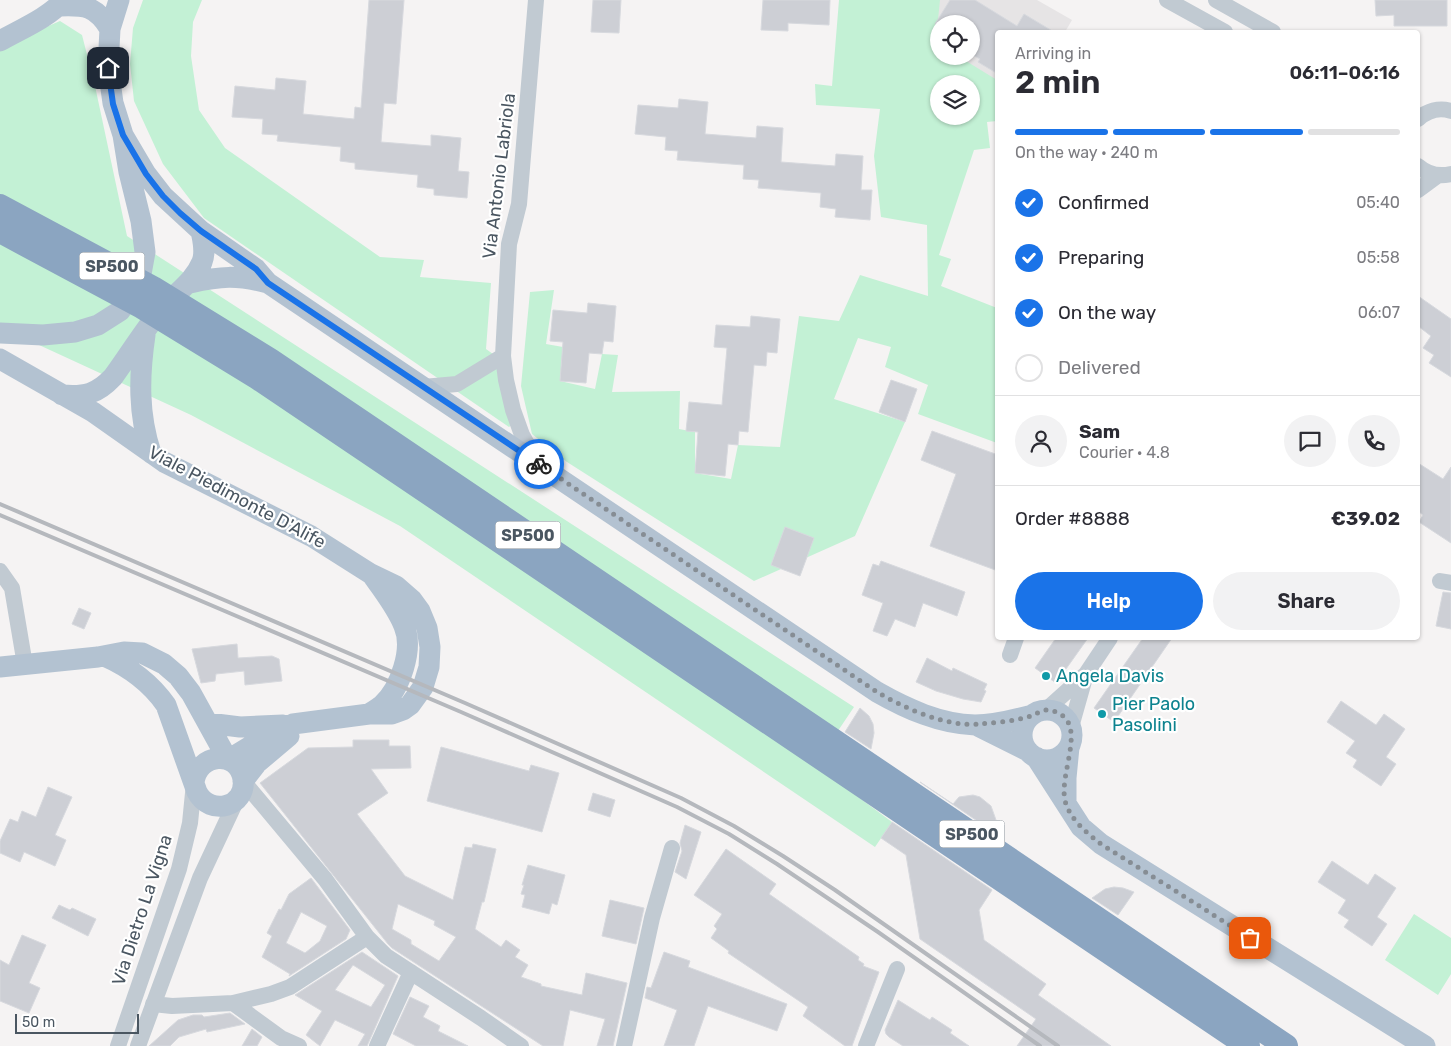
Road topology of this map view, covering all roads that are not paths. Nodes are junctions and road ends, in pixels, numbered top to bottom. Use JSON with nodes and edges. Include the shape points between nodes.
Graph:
{"nodes":[{"id":1,"x":119,"y":0,"type":"edge"},
{"id":2,"x":536,"y":0,"type":"edge"},
{"id":3,"x":1167,"y":0,"type":"edge"},
{"id":4,"x":1216,"y":0,"type":"edge"},
{"id":5,"x":62,"y":3,"type":"edge"},
{"id":6,"x":110,"y":29,"type":"junction"},
{"id":7,"x":1221,"y":30,"type":"edge"},
{"id":8,"x":1269,"y":30,"type":"edge"},
{"id":9,"x":0,"y":41,"type":"edge"},
{"id":10,"x":1449,"y":109,"type":"edge"},
{"id":11,"x":1420,"y":114,"type":"edge"},
{"id":12,"x":123,"y":135,"type":"junction"},
{"id":13,"x":1420,"y":167,"type":"edge"},
{"id":14,"x":1447,"y":175,"type":"edge"},
{"id":15,"x":1420,"y":189,"type":"edge"},
{"id":16,"x":0,"y":206,"type":"edge"},
{"id":17,"x":0,"y":231,"type":"edge"},
{"id":18,"x":201,"y":231,"type":"junction"},
{"id":19,"x":190,"y":282,"type":"junction"},
{"id":20,"x":268,"y":283,"type":"junction"},
{"id":21,"x":146,"y":329,"type":"junction"},
{"id":22,"x":0,"y":333,"type":"edge"},
{"id":23,"x":216,"y":339,"type":"junction"},
{"id":24,"x":503,"y":356,"type":"junction"},
{"id":25,"x":0,"y":359,"type":"edge"},
{"id":26,"x":423,"y":387,"type":"junction"},
{"id":27,"x":62,"y":395,"type":"junction"},
{"id":28,"x":151,"y":453,"type":"junction"},
{"id":29,"x":538,"y":464,"type":"junction"},
{"id":30,"x":0,"y":571,"type":"edge"},
{"id":31,"x":1015,"y":640,"type":"edge"},
{"id":32,"x":1109,"y":640,"type":"edge"},
{"id":33,"x":1010,"y":655,"type":"dead end"},
{"id":34,"x":104,"y":656,"type":"junction"},
{"id":35,"x":25,"y":664,"type":"junction"},
{"id":36,"x":0,"y":667,"type":"edge"},
{"id":37,"x":1086,"y":674,"type":"junction"},
{"id":38,"x":1039,"y":713,"type":"junction"},
{"id":39,"x":208,"y":722,"type":"junction"},
{"id":40,"x":301,"y":723,"type":"junction"},
{"id":41,"x":976,"y":725,"type":"junction"},
{"id":42,"x":1070,"y":737,"type":"junction"},
{"id":43,"x":1032,"y":754,"type":"junction"},
{"id":44,"x":228,"y":760,"type":"junction"},
{"id":45,"x":194,"y":783,"type":"junction"},
{"id":46,"x":240,"y":790,"type":"junction"},
{"id":47,"x":1066,"y":802,"type":"junction"},
{"id":48,"x":672,"y":848,"type":"dead end"},
{"id":49,"x":1104,"y":936,"type":"junction"},
{"id":50,"x":367,"y":937,"type":"junction"},
{"id":51,"x":897,"y":969,"type":"dead end"},
{"id":52,"x":411,"y":972,"type":"junction"},
{"id":53,"x":233,"y":1003,"type":"junction"},
{"id":54,"x":153,"y":1004,"type":"junction"},
{"id":55,"x":118,"y":1046,"type":"edge"},
{"id":56,"x":138,"y":1046,"type":"edge"},
{"id":57,"x":298,"y":1046,"type":"edge"},
{"id":58,"x":377,"y":1046,"type":"edge"},
{"id":59,"x":521,"y":1046,"type":"edge"},
{"id":60,"x":624,"y":1046,"type":"edge"},
{"id":61,"x":866,"y":1046,"type":"edge"},
{"id":62,"x":1248,"y":1046,"type":"edge"},
{"id":63,"x":1286,"y":1046,"type":"edge"},
{"id":64,"x":1425,"y":1046,"type":"edge"}],
"edges":[{"from":1,"to":6,"type":"main road"},
{"from":2,"to":24,"type":"street","name":"Via Antonio Labriola","via":[[519,204],[510,244]]},
{"from":3,"to":7,"type":"street"},
{"from":4,"to":8,"type":"street"},
{"from":5,"to":6,"type":"main road","via":[[92,9],[102,16]]},
{"from":5,"to":9,"type":"main road"},
{"from":6,"to":12,"type":"main road","via":[[108,68],[113,104]]},
{"from":10,"to":11,"type":"street"},
{"from":12,"to":18,"type":"main road","via":[[163,196]]},
{"from":12,"to":22,"type":"main road","via":[[145,252],[134,291],[120,311],[98,325],[75,332],[43,335]]},
{"from":13,"to":14,"type":"street","via":[[1428,173]]},
{"from":14,"to":15,"type":"street"},
{"from":16,"to":23,"type":"highway","number":"SP500","via":[[118,269]]},
{"from":17,"to":23,"type":"highway","number":"SP500","via":[[142,307]]},
{"from":18,"to":19,"type":"main road","via":[[203,259]]},
{"from":18,"to":20,"type":"main road","via":[[256,269]]},
{"from":19,"to":20,"type":"main road","via":[[227,276]]},
{"from":19,"to":21,"type":"main road","via":[[177,292]]},
{"from":20,"to":26,"type":"main road"},
{"from":21,"to":27,"type":"main road","via":[[104,386],[78,396]]},
{"from":21,"to":28,"type":"main road","via":[[140,397],[144,433]]},
{"from":23,"to":49,"type":"highway","number":"SP500"},
{"from":24,"to":26,"type":"street","via":[[457,384]]},
{"from":24,"to":29,"type":"street","name":"Via Antonio Labriola","via":[[513,410]]},
{"from":25,"to":27,"type":"main road","name":"Viale Piedimonte D'Alife"},
{"from":26,"to":29,"type":"main road"},
{"from":27,"to":28,"type":"main road","name":"Viale Piedimonte D'Alife","via":[[93,412]]},
{"from":28,"to":40,"type":"main road","name":"Viale Piedimonte D'Alife","via":[[311,536],[371,574],[398,612],[406,628],[405,662],[399,681],[382,706],[369,714]]},
{"from":29,"to":41,"type":"main road","via":[[879,693],[927,716]]},
{"from":30,"to":35,"type":"street","via":[[12,588]]},
{"from":31,"to":33,"type":"street"},
{"from":32,"to":37,"type":"street"},
{"from":34,"to":35,"type":"main road"},
{"from":34,"to":39,"type":"main road","via":[[142,653],[164,664],[192,693]]},
{"from":34,"to":45,"type":"main road","via":[[139,676],[158,694],[166,706]]},
{"from":35,"to":36,"type":"main road"},
{"from":37,"to":38,"type":"street"},
{"from":37,"to":42,"type":"street"},
{"from":38,"to":41,"type":"main road"},
{"from":38,"to":42,"type":"main road","via":[[1054,711],[1061,714],[1067,720]]},
{"from":38,"to":43,"type":"main road","via":[[1023,728],[1022,736]]},
{"from":39,"to":40,"type":"main road","via":[[240,727]]},
{"from":39,"to":44,"type":"main road"},
{"from":40,"to":44,"type":"main road","name":"Viale Piedimonte D'Alife","via":[[267,736]]},
{"from":40,"to":46,"type":"main road","name":"Viale Piedimonte D'Alife","via":[[257,763]]},
{"from":41,"to":43,"type":"main road"},
{"from":42,"to":43,"type":"main road","via":[[1059,757],[1051,760]]},
{"from":42,"to":47,"type":"main road"},
{"from":43,"to":47,"type":"main road"},
{"from":44,"to":45,"type":"main road","via":[[213,758],[205,762],[198,769]]},
{"from":44,"to":46,"type":"main road","via":[[241,772]]},
{"from":45,"to":46,"type":"main road","via":[[199,796],[210,805],[224,806]]},
{"from":45,"to":55,"type":"street","name":"Via Dietro La Vigna","via":[[190,823],[179,868]]},
{"from":46,"to":50,"type":"street","via":[[325,879]]},
{"from":46,"to":54,"type":"street","via":[[200,878]]},
{"from":47,"to":64,"type":"main road","via":[[1081,827],[1101,844]]},
{"from":48,"to":60,"type":"street","via":[[652,918]]},
{"from":49,"to":62,"type":"highway","number":"SP500"},
{"from":49,"to":63,"type":"highway","number":"SP500"},
{"from":50,"to":52,"type":"street","via":[[386,956]]},
{"from":50,"to":53,"type":"street","via":[[290,986]]},
{"from":51,"to":61,"type":"street"},
{"from":52,"to":58,"type":"street"},
{"from":52,"to":59,"type":"street"},
{"from":53,"to":54,"type":"street"},
{"from":53,"to":57,"type":"street","via":[[281,1038]]},
{"from":54,"to":56,"type":"street"}]}
